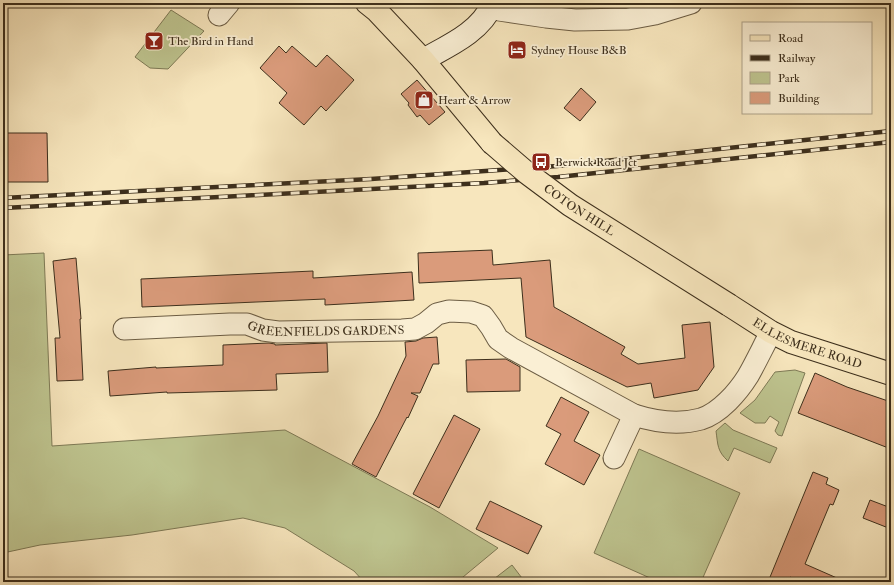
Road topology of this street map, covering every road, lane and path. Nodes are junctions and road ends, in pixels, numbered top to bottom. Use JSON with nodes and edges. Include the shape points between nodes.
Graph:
{"nodes":[{"id":1,"x":367,"y":3,"type":"edge"},
{"id":2,"x":691,"y":3,"type":"edge"},
{"id":3,"x":492,"y":4,"type":"edge"},
{"id":4,"x":422,"y":60,"type":"junction"},
{"id":5,"x":729,"y":304,"type":"joint"},
{"id":6,"x":124,"y":329,"type":"dead end"},
{"id":7,"x":771,"y":332,"type":"junction"},
{"id":8,"x":891,"y":374,"type":"edge"},
{"id":9,"x":634,"y":415,"type":"junction"},
{"id":10,"x":614,"y":458,"type":"dead end"}],
"edges":[{"from":1,"to":4,"type":"main road","name":"COTON HILL"},
{"from":2,"to":3,"type":"street","via":[[628,19],[583,20],[515,13],[499,10]]},
{"from":3,"to":4,"type":"main road","via":[[480,22],[465,36]]},
{"from":4,"to":5,"type":"main road","name":"COTON HILL","bridge":true,"via":[[492,143],[570,205]]},
{"from":5,"to":7,"type":"main road","name":"ELLESMERE ROAD"},
{"from":6,"to":9,"type":"street","name":"GREENFIELDS GARDENS","via":[[247,324],[262,330],[278,332],[402,330],[415,329],[437,314],[449,311],[471,312],[483,316],[498,339],[511,348]]},
{"from":7,"to":8,"type":"main road","name":"ELLESMERE ROAD","via":[[791,342]]},
{"from":7,"to":9,"type":"street","name":"GREENFIELDS GARDENS","via":[[747,377],[720,409],[702,418],[688,421],[666,422]]},
{"from":9,"to":10,"type":"street"}]}
